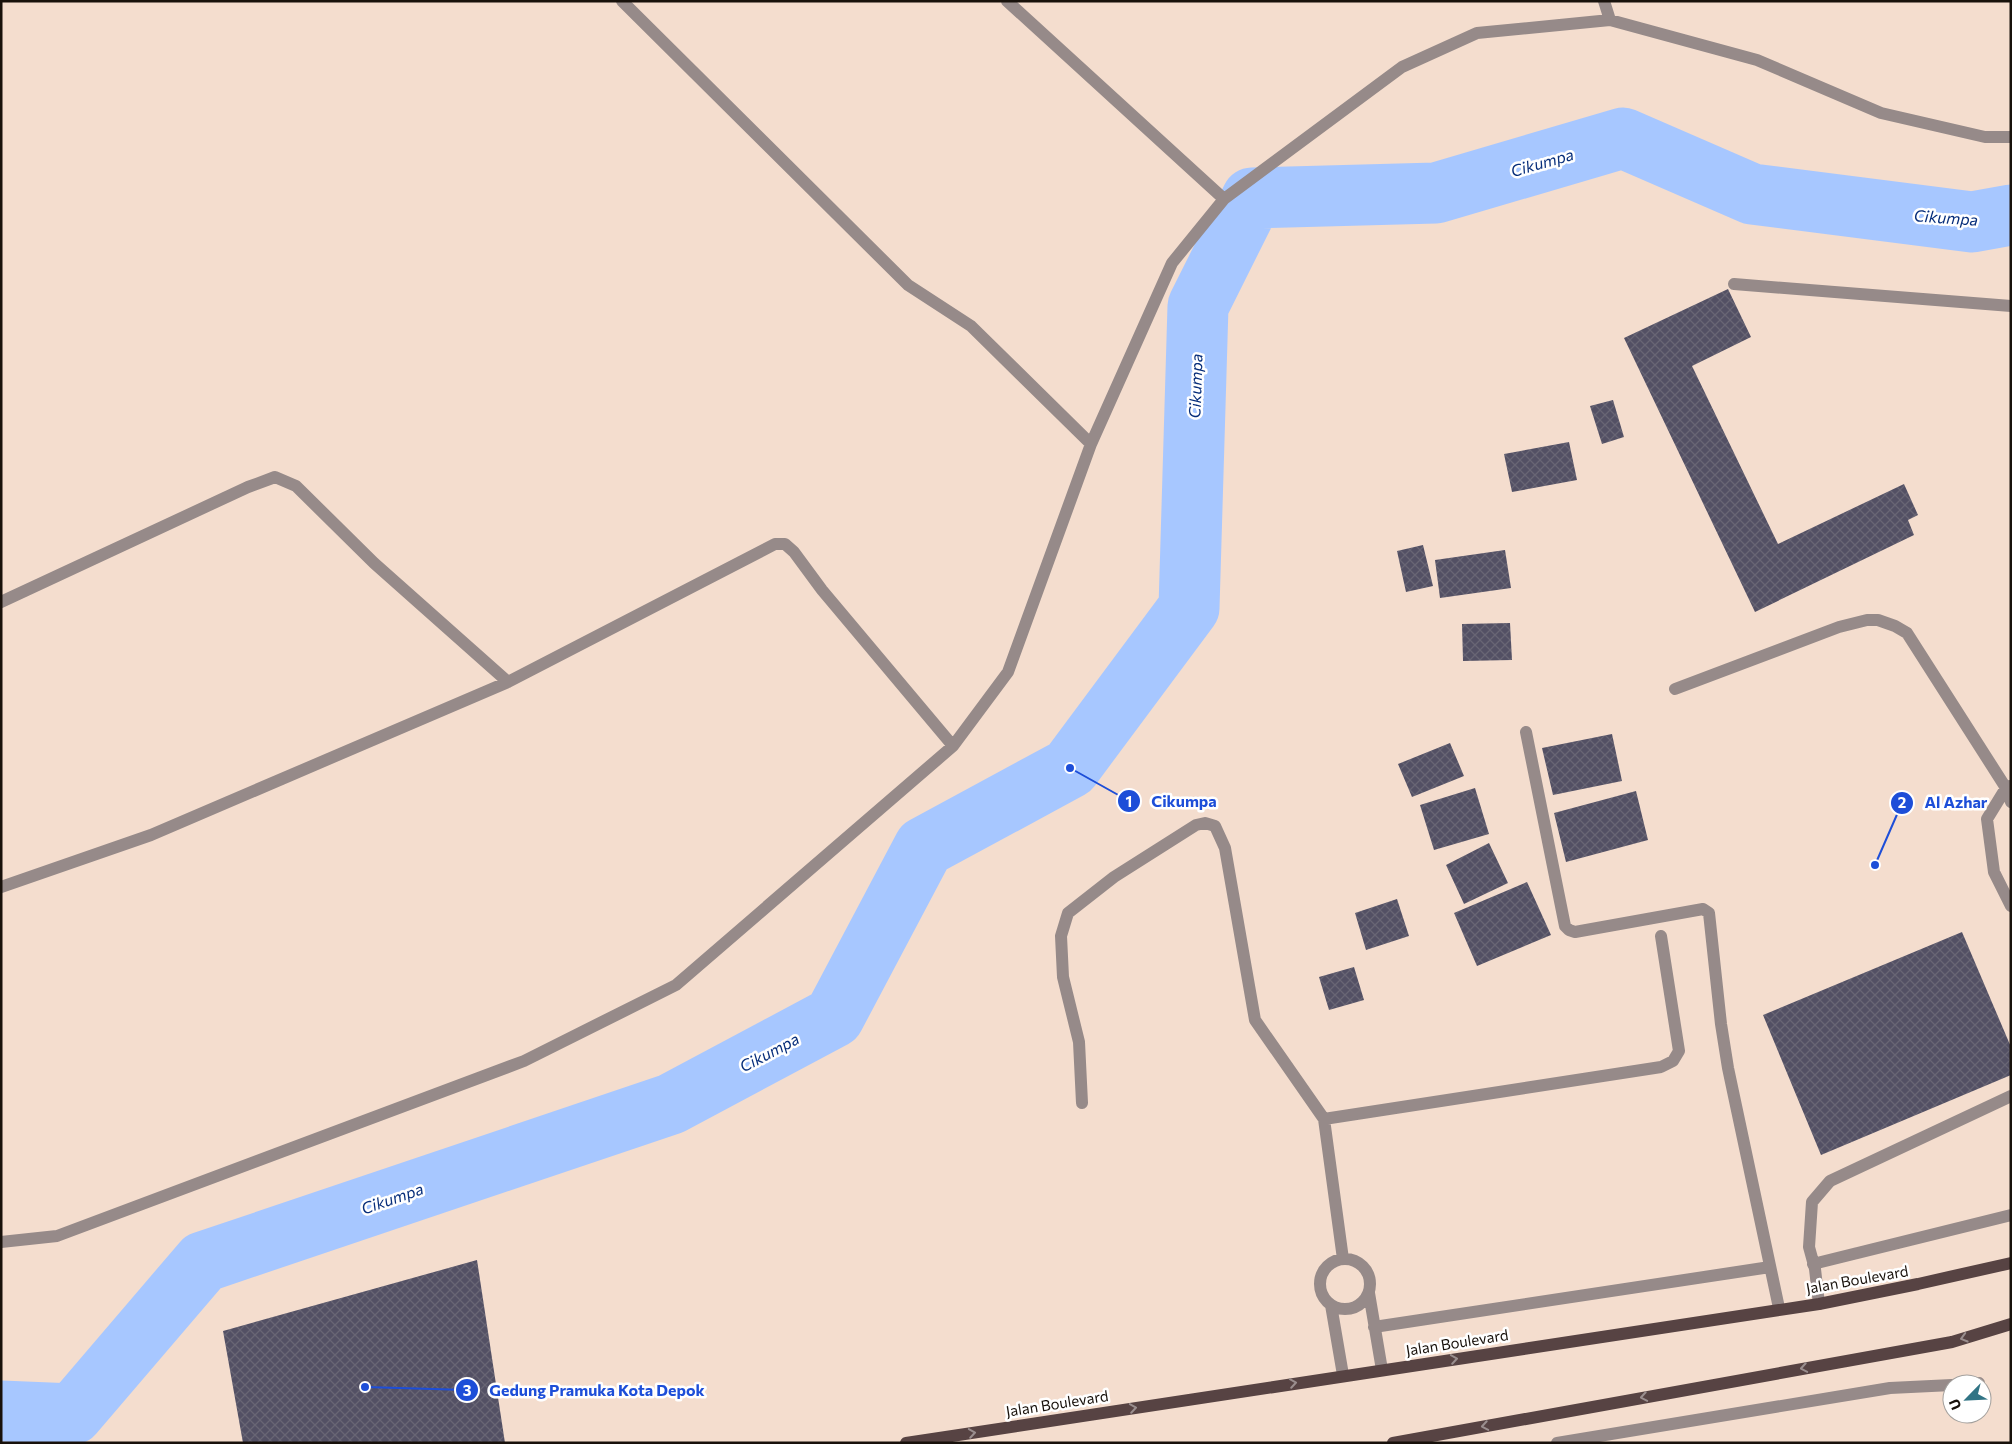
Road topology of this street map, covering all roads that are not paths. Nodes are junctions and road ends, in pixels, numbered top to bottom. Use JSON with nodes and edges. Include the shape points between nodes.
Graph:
{"nodes":[{"id":1,"x":622,"y":1,"type":"edge"},
{"id":2,"x":1008,"y":1,"type":"edge"},
{"id":3,"x":1604,"y":1,"type":"edge"},
{"id":4,"x":1610,"y":20,"type":"junction"},
{"id":5,"x":2011,"y":137,"type":"edge"},
{"id":6,"x":1224,"y":199,"type":"junction"},
{"id":7,"x":1734,"y":284,"type":"dead end"},
{"id":8,"x":2011,"y":306,"type":"edge"},
{"id":9,"x":1090,"y":444,"type":"junction"},
{"id":10,"x":1,"y":602,"type":"edge"},
{"id":11,"x":508,"y":682,"type":"junction"},
{"id":12,"x":1675,"y":689,"type":"dead end"},
{"id":13,"x":1526,"y":732,"type":"dead end"},
{"id":14,"x":953,"y":746,"type":"junction"},
{"id":15,"x":2008,"y":786,"type":"edge"},
{"id":16,"x":2011,"y":802,"type":"edge"},
{"id":17,"x":1,"y":887,"type":"edge"},
{"id":18,"x":2011,"y":906,"type":"edge"},
{"id":19,"x":1661,"y":936,"type":"dead end"},
{"id":20,"x":2011,"y":1096,"type":"edge"},
{"id":21,"x":1082,"y":1104,"type":"dead end"},
{"id":22,"x":1324,"y":1119,"type":"junction"},
{"id":23,"x":2011,"y":1215,"type":"edge"},
{"id":24,"x":1,"y":1242,"type":"edge"},
{"id":25,"x":1343,"y":1259,"type":"junction"},
{"id":26,"x":2011,"y":1263,"type":"edge"},
{"id":27,"x":1813,"y":1264,"type":"junction"},
{"id":28,"x":1770,"y":1267,"type":"junction"},
{"id":29,"x":1369,"y":1293,"type":"junction"},
{"id":30,"x":1819,"y":1304,"type":"junction"},
{"id":31,"x":1331,"y":1305,"type":"junction"},
{"id":32,"x":1779,"y":1308,"type":"junction"},
{"id":33,"x":2011,"y":1324,"type":"edge"},
{"id":34,"x":1374,"y":1327,"type":"junction"},
{"id":35,"x":1382,"y":1370,"type":"junction"},
{"id":36,"x":1343,"y":1376,"type":"junction"},
{"id":37,"x":1942,"y":1385,"type":"edge"},
{"id":38,"x":906,"y":1443,"type":"edge"},
{"id":39,"x":1393,"y":1443,"type":"edge"},
{"id":40,"x":1557,"y":1443,"type":"edge"}],
"edges":[{"from":1,"to":9,"type":"street","via":[[908,286],[971,326]]},
{"from":2,"to":6,"type":"street"},
{"from":3,"to":4,"type":"street"},
{"from":4,"to":5,"type":"street","via":[[1757,60],[1881,113],[1985,137]]},
{"from":4,"to":6,"type":"street","via":[[1478,33],[1402,67]]},
{"from":6,"to":9,"type":"street","via":[[1172,263]]},
{"from":7,"to":8,"type":"street"},
{"from":9,"to":14,"type":"street","via":[[1008,672]]},
{"from":10,"to":11,"type":"street","via":[[275,477],[296,486],[374,563]]},
{"from":11,"to":14,"type":"street","via":[[775,544],[785,544]]},
{"from":11,"to":17,"type":"street","via":[[152,835]]},
{"from":12,"to":15,"type":"street","via":[[1839,627],[1878,620],[1907,634]]},
{"from":13,"to":28,"type":"street","via":[[1568,930],[1575,932],[1703,909],[1709,913],[1728,1068]]},
{"from":14,"to":24,"type":"street","via":[[676,985],[524,1061],[58,1236]]},
{"from":15,"to":16,"type":"street"},
{"from":15,"to":18,"type":"street","via":[[1987,819],[1994,872]]},
{"from":19,"to":22,"type":"street","via":[[1679,1051],[1673,1061],[1661,1067]]},
{"from":20,"to":27,"type":"street","via":[[1830,1181],[1812,1202],[1809,1248]]},
{"from":21,"to":22,"type":"street","via":[[1079,1042],[1063,977],[1061,936],[1068,913],[1114,877],[1196,825],[1205,823],[1215,826],[1225,848],[1255,1020]]},
{"from":22,"to":25,"type":"street"},
{"from":23,"to":27,"type":"street"},
{"from":25,"to":29,"type":"street","via":[[1359,1262],[1367,1270],[1371,1282]]},
{"from":25,"to":31,"type":"street","via":[[1327,1265],[1321,1275],[1319,1286]]},
{"from":26,"to":30,"type":"main road","name":"Jalan Boulevard"},
{"from":27,"to":30,"type":"street"},
{"from":28,"to":32,"type":"street"},
{"from":28,"to":34,"type":"street"},
{"from":29,"to":31,"type":"street","via":[[1363,1303],[1353,1308],[1342,1310]]},
{"from":29,"to":34,"type":"street"},
{"from":30,"to":32,"type":"main road","name":"Jalan Boulevard"},
{"from":31,"to":36,"type":"street"},
{"from":35,"to":32,"type":"main road","name":"Jalan Boulevard","one_way":true},
{"from":33,"to":39,"type":"main road","one_way":true,"via":[[1952,1342]]},
{"from":34,"to":35,"type":"street"},
{"from":35,"to":36,"type":"main road","name":"Jalan Boulevard"},
{"from":38,"to":36,"type":"main road","name":"Jalan Boulevard","one_way":true},
{"from":37,"to":40,"type":"street","via":[[1890,1388]]}]}
